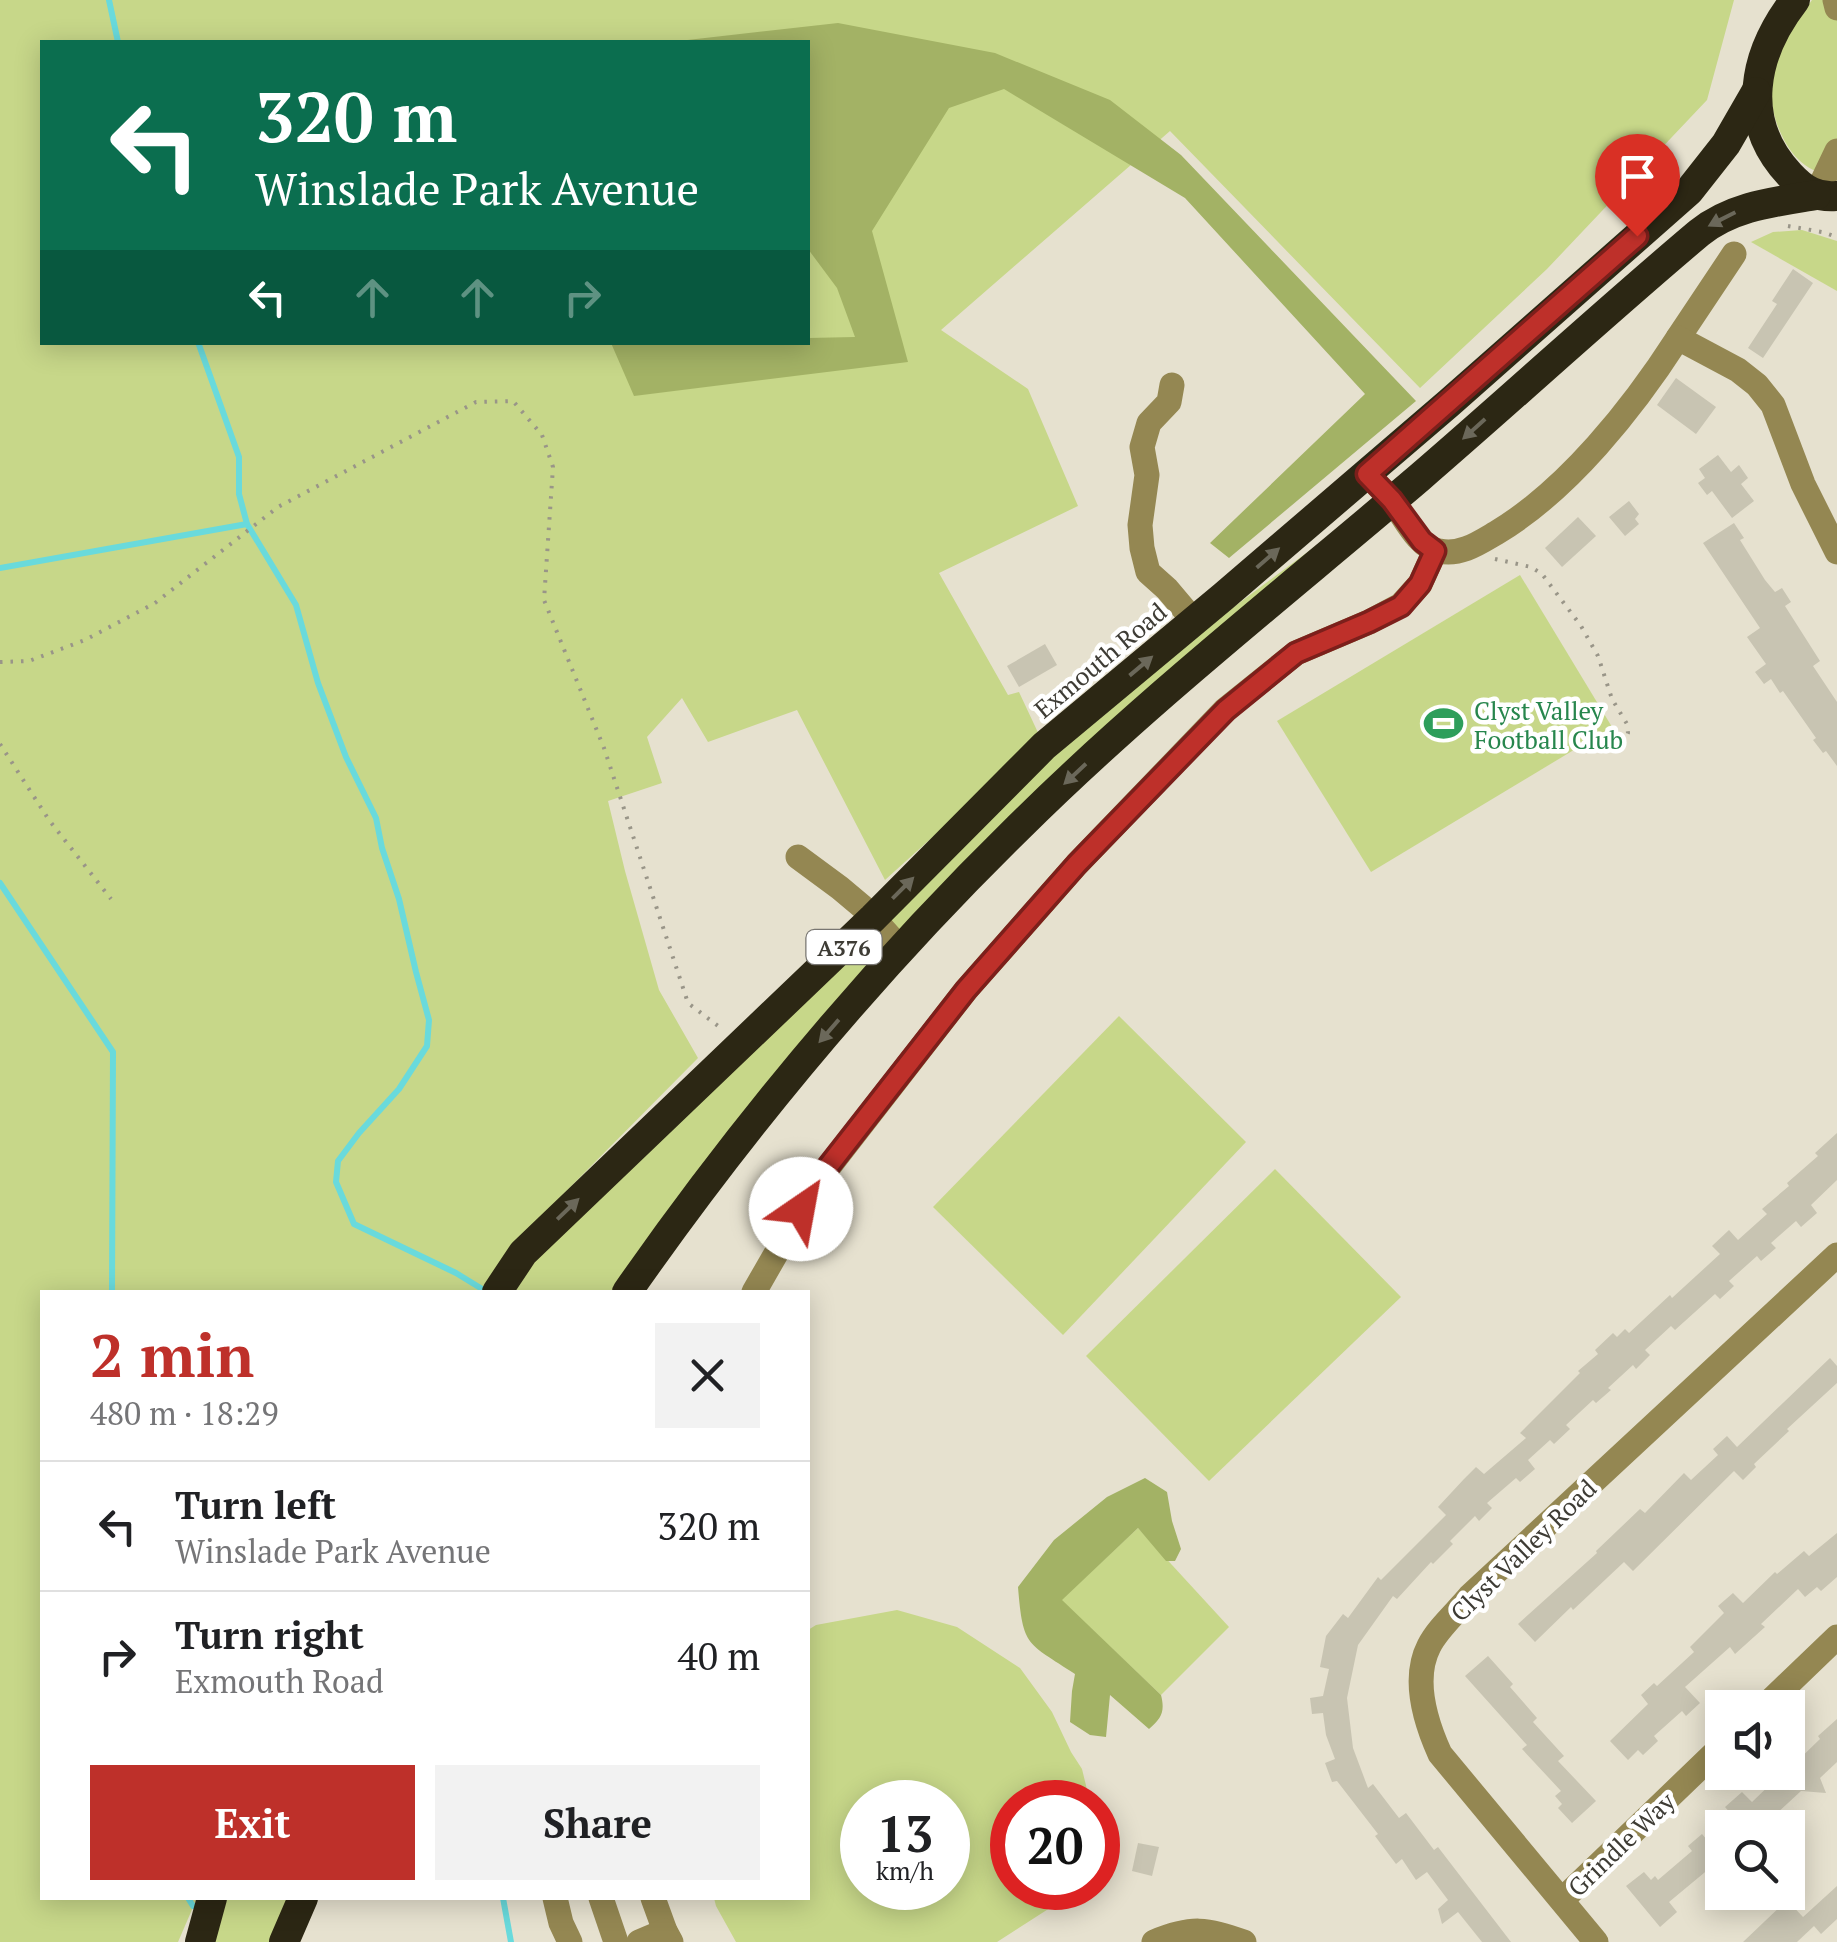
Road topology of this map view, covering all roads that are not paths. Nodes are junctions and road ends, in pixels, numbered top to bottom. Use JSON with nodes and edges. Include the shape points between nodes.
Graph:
{"nodes":[{"id":1,"x":1778,"y":0,"type":"edge"},
{"id":2,"x":1795,"y":0,"type":"edge"},
{"id":3,"x":1835,"y":0,"type":"edge"},
{"id":4,"x":1837,"y":8,"type":"edge"},
{"id":5,"x":1767,"y":45,"type":"junction"},
{"id":6,"x":1756,"y":92,"type":"junction"},
{"id":7,"x":1837,"y":152,"type":"edge"},
{"id":8,"x":1826,"y":196,"type":"edge"},
{"id":9,"x":1734,"y":254,"type":"dead end"},
{"id":10,"x":1678,"y":338,"type":"junction"},
{"id":11,"x":1172,"y":385,"type":"dead end"},
{"id":12,"x":1367,"y":474,"type":"junction"},
{"id":13,"x":1392,"y":500,"type":"junction"},
{"id":14,"x":1435,"y":551,"type":"junction"},
{"id":15,"x":1837,"y":552,"type":"edge"},
{"id":16,"x":1194,"y":622,"type":"junction"},
{"id":17,"x":798,"y":857,"type":"dead end"},
{"id":18,"x":873,"y":918,"type":"junction"},
{"id":19,"x":900,"y":948,"type":"junction"},
{"id":20,"x":1837,"y":1255,"type":"edge"},
{"id":21,"x":500,"y":1287,"type":"edge"},
{"id":22,"x":628,"y":1290,"type":"edge"},
{"id":23,"x":755,"y":1290,"type":"edge"},
{"id":24,"x":1837,"y":1636,"type":"edge"},
{"id":25,"x":1782,"y":1690,"type":"edge"},
{"id":26,"x":1705,"y":1762,"type":"edge"},
{"id":27,"x":211,"y":1900,"type":"edge"},
{"id":28,"x":302,"y":1900,"type":"edge"},
{"id":29,"x":556,"y":1900,"type":"edge"},
{"id":30,"x":602,"y":1900,"type":"edge"},
{"id":31,"x":654,"y":1900,"type":"edge"},
{"id":32,"x":1562,"y":1900,"type":"junction"},
{"id":33,"x":668,"y":1936,"type":"edge"},
{"id":34,"x":200,"y":1942,"type":"edge"},
{"id":35,"x":284,"y":1942,"type":"edge"},
{"id":36,"x":570,"y":1942,"type":"edge"},
{"id":37,"x":616,"y":1942,"type":"edge"},
{"id":38,"x":639,"y":1942,"type":"edge"},
{"id":39,"x":1154,"y":1942,"type":"edge"},
{"id":40,"x":1244,"y":1942,"type":"edge"},
{"id":41,"x":1596,"y":1942,"type":"edge"}],
"edges":[{"from":1,"to":5,"type":"highway","number":"A376"},
{"from":2,"to":5,"type":"highway","number":"A376"},
{"from":3,"to":4,"type":"street"},
{"from":5,"to":6,"type":"highway","number":"A376"},
{"from":6,"to":8,"type":"highway","number":"A376","via":[[1767,145],[1781,166],[1798,184]]},
{"from":6,"to":12,"type":"highway","name":"Exmouth Road","number":"A376","via":[[1688,190]]},
{"from":7,"to":8,"type":"street"},
{"from":8,"to":13,"type":"highway","number":"A376","one_way":true,"via":[[1749,207],[1714,221]]},
{"from":9,"to":10,"type":"street"},
{"from":10,"to":14,"type":"street","via":[[1563,482],[1477,544]]},
{"from":10,"to":15,"type":"street","via":[[1738,370],[1773,405]]},
{"from":11,"to":16,"type":"street","via":[[1169,402],[1148,423],[1142,447],[1142,548],[1148,572]]},
{"from":12,"to":13,"type":"street"},
{"from":16,"to":12,"type":"highway","name":"Exmouth Road","number":"A376","one_way":true},
{"from":13,"to":14,"type":"street"},
{"from":13,"to":19,"type":"highway","number":"A376","one_way":true,"via":[[1116,736]]},
{"from":14,"to":23,"type":"street","via":[[1401,606],[1296,653],[1226,710],[1077,864],[966,990],[816,1182]]},
{"from":18,"to":16,"type":"highway","name":"Exmouth Road","number":"A376","one_way":true,"via":[[1044,746]]},
{"from":17,"to":18,"type":"street"},
{"from":18,"to":19,"type":"street"},
{"from":21,"to":18,"type":"highway","name":"Exmouth Road","number":"A376","one_way":true,"via":[[523,1253]]},
{"from":19,"to":22,"type":"highway","number":"A376","one_way":true,"via":[[724,1159]]},
{"from":20,"to":32,"type":"street","name":"Clyst Valley Road","via":[[1470,1596],[1430,1644],[1422,1666],[1423,1698],[1440,1754]]},
{"from":24,"to":25,"type":"street"},
{"from":26,"to":32,"type":"street","name":"Grindle Way"},
{"from":27,"to":34,"type":"highway"},
{"from":28,"to":35,"type":"highway"},
{"from":29,"to":36,"type":"street"},
{"from":30,"to":37,"type":"street"},
{"from":31,"to":33,"type":"street"},
{"from":32,"to":41,"type":"street","name":"Clyst Valley Road"},
{"from":33,"to":38,"type":"street"},
{"from":39,"to":40,"type":"street","via":[[1204,1930]]}]}
